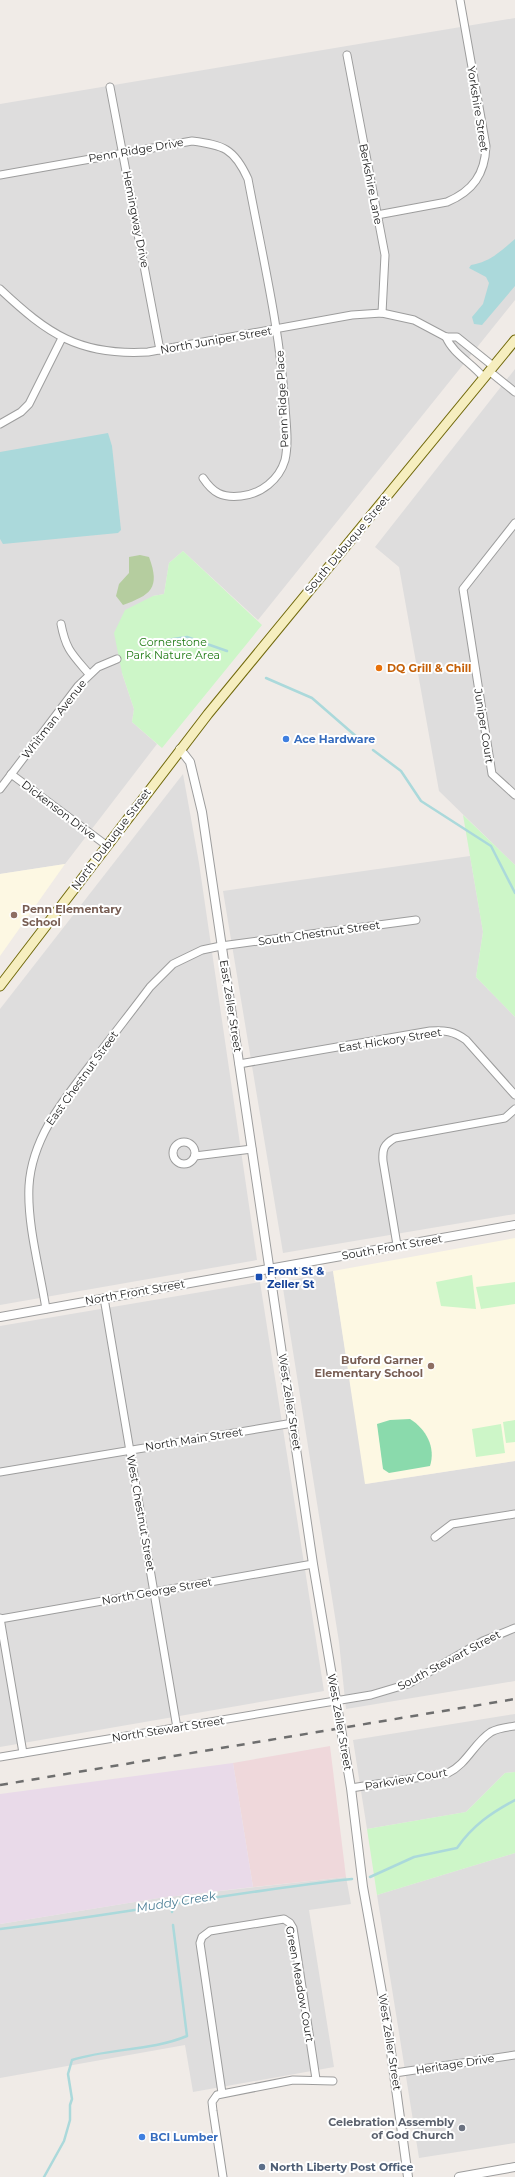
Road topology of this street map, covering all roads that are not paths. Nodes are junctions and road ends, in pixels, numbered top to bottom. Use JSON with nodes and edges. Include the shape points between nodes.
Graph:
{"nodes":[{"id":1,"x":460,"y":0,"type":"edge"},
{"id":2,"x":348,"y":55,"type":"dead end"},
{"id":3,"x":110,"y":87,"type":"dead end"},
{"id":4,"x":124,"y":152,"type":"junction"},
{"id":5,"x":0,"y":175,"type":"edge"},
{"id":6,"x":377,"y":214,"type":"junction"},
{"id":7,"x":267,"y":282,"type":"joint"},
{"id":8,"x":0,"y":289,"type":"edge"},
{"id":9,"x":382,"y":313,"type":"junction"},
{"id":10,"x":277,"y":330,"type":"junction"},
{"id":11,"x":446,"y":336,"type":"junction"},
{"id":12,"x":62,"y":338,"type":"junction"},
{"id":13,"x":515,"y":340,"type":"edge"},
{"id":14,"x":160,"y":350,"type":"junction"},
{"id":15,"x":489,"y":372,"type":"junction"},
{"id":16,"x":515,"y":392,"type":"edge"},
{"id":17,"x":0,"y":424,"type":"edge"},
{"id":18,"x":203,"y":478,"type":"dead end"},
{"id":19,"x":515,"y":523,"type":"edge"},
{"id":20,"x":61,"y":624,"type":"dead end"},
{"id":21,"x":117,"y":659,"type":"dead end"},
{"id":22,"x":89,"y":674,"type":"junction"},
{"id":23,"x":180,"y":749,"type":"junction"},
{"id":24,"x":11,"y":774,"type":"junction"},
{"id":25,"x":0,"y":789,"type":"edge"},
{"id":26,"x":515,"y":795,"type":"edge"},
{"id":27,"x":106,"y":845,"type":"junction"},
{"id":28,"x":416,"y":920,"type":"dead end"},
{"id":29,"x":222,"y":946,"type":"junction"},
{"id":30,"x":0,"y":986,"type":"edge"},
{"id":31,"x":239,"y":1064,"type":"junction"},
{"id":32,"x":515,"y":1095,"type":"edge"},
{"id":33,"x":515,"y":1109,"type":"edge"},
{"id":34,"x":252,"y":1149,"type":"junction"},
{"id":35,"x":195,"y":1156,"type":"dead end"},
{"id":36,"x":515,"y":1225,"type":"edge"},
{"id":37,"x":397,"y":1245,"type":"junction"},
{"id":38,"x":269,"y":1268,"type":"junction"},
{"id":39,"x":104,"y":1298,"type":"junction"},
{"id":40,"x":46,"y":1308,"type":"junction"},
{"id":41,"x":0,"y":1317,"type":"edge"},
{"id":42,"x":293,"y":1423,"type":"junction"},
{"id":43,"x":130,"y":1450,"type":"junction"},
{"id":44,"x":0,"y":1472,"type":"edge"},
{"id":45,"x":515,"y":1514,"type":"edge"},
{"id":46,"x":435,"y":1537,"type":"dead end"},
{"id":47,"x":313,"y":1564,"type":"junction"},
{"id":48,"x":154,"y":1592,"type":"junction"},
{"id":49,"x":0,"y":1618,"type":"edge"},
{"id":50,"x":515,"y":1628,"type":"edge"},
{"id":51,"x":337,"y":1701,"type":"junction"},
{"id":52,"x":515,"y":1726,"type":"edge"},
{"id":53,"x":178,"y":1728,"type":"junction"},
{"id":54,"x":23,"y":1753,"type":"junction"},
{"id":55,"x":0,"y":1757,"type":"edge"},
{"id":56,"x":351,"y":1788,"type":"junction"},
{"id":57,"x":515,"y":2055,"type":"edge"},
{"id":58,"x":395,"y":2073,"type":"junction"},
{"id":59,"x":316,"y":2079,"type":"junction"},
{"id":60,"x":333,"y":2081,"type":"dead end"},
{"id":61,"x":222,"y":2093,"type":"junction"},
{"id":62,"x":515,"y":2167,"type":"edge"},
{"id":63,"x":223,"y":2177,"type":"edge"},
{"id":64,"x":408,"y":2177,"type":"edge"},
{"id":65,"x":459,"y":2177,"type":"edge"}],
"edges":[{"from":1,"to":6,"type":"street","name":"Yorkshire Street","via":[[486,146],[483,167],[474,185],[447,202]]},
{"from":2,"to":6,"type":"street","name":"Berkshire Lane"},
{"from":3,"to":4,"type":"street","name":"Hemingway Drive"},
{"from":4,"to":5,"type":"street","name":"Penn Ridge Drive"},
{"from":4,"to":7,"type":"street","name":"Penn Ridge Drive","via":[[192,141],[219,144],[240,162],[248,179]]},
{"from":4,"to":14,"type":"street","name":"Hemingway Drive"},
{"from":6,"to":9,"type":"street","name":"Berkshire Lane","via":[[385,262]]},
{"from":7,"to":10,"type":"street","name":"Penn Ridge Place"},
{"from":8,"to":12,"type":"street","name":"North Juniper Street","via":[[31,317]]},
{"from":9,"to":10,"type":"street","name":"North Juniper Street","via":[[352,315]]},
{"from":9,"to":11,"type":"street","name":"North Juniper Street","via":[[414,320]]},
{"from":10,"to":14,"type":"street","name":"North Juniper Street"},
{"from":10,"to":18,"type":"street","name":"Penn Ridge Place","via":[[282,362],[287,445],[285,460],[278,474],[258,492],[234,497],[211,490]]},
{"from":11,"to":15,"type":"street","name":"North Juniper Street","via":[[457,337]]},
{"from":11,"to":15,"type":"street","via":[[450,348],[474,366]]},
{"from":12,"to":14,"type":"street","name":"North Juniper Street","via":[[86,347],[117,352]]},
{"from":12,"to":17,"type":"street","via":[[29,404],[21,412]]},
{"from":13,"to":15,"type":"main road","name":"South Dubuque Street"},
{"from":15,"to":16,"type":"street"},
{"from":15,"to":23,"type":"main road","name":"South Dubuque Street"},
{"from":19,"to":26,"type":"street","name":"Juniper Court","via":[[464,584],[463,595],[492,774]]},
{"from":20,"to":22,"type":"street","via":[[65,644]]},
{"from":21,"to":22,"type":"street","name":"Whitman Avenue"},
{"from":22,"to":24,"type":"street","name":"Whitman Avenue"},
{"from":23,"to":27,"type":"main road","name":"North Dubuque Street"},
{"from":23,"to":29,"type":"street","name":"East Zeller Street","via":[[190,762],[202,812]]},
{"from":24,"to":25,"type":"street","name":"Whitman Avenue"},
{"from":24,"to":27,"type":"street","name":"Dickenson Drive"},
{"from":27,"to":30,"type":"main road","name":"North Dubuque Street"},
{"from":28,"to":29,"type":"street","name":"South Chestnut Street"},
{"from":29,"to":31,"type":"street","name":"East Zeller Street"},
{"from":29,"to":40,"type":"street","name":"East Chestnut Street","via":[[188,955],[164,971],[80,1078],[45,1128],[31,1167],[29,1187],[31,1219]]},
{"from":31,"to":32,"type":"street","name":"East Hickory Street","via":[[447,1031],[466,1040]]},
{"from":31,"to":34,"type":"street","name":"East Zeller Street"},
{"from":33,"to":37,"type":"street","via":[[505,1118],[395,1138],[387,1142],[382,1152]]},
{"from":34,"to":35,"type":"street"},
{"from":34,"to":38,"type":"street","name":"East Zeller Street"},
{"from":36,"to":37,"type":"street","name":"South Front Street"},
{"from":37,"to":38,"type":"street","name":"South Front Street"},
{"from":38,"to":39,"type":"street","name":"North Front Street"},
{"from":38,"to":42,"type":"street","name":"West Zeller Street"},
{"from":39,"to":40,"type":"street","name":"North Front Street"},
{"from":39,"to":43,"type":"street","name":"West Chestnut Street"},
{"from":40,"to":41,"type":"street","name":"North Front Street"},
{"from":42,"to":43,"type":"street","name":"North Main Street"},
{"from":42,"to":47,"type":"street","name":"West Zeller Street"},
{"from":43,"to":44,"type":"street","name":"North Main Street"},
{"from":43,"to":48,"type":"street","name":"West Chestnut Street"},
{"from":45,"to":46,"type":"street","via":[[452,1524]]},
{"from":47,"to":48,"type":"street","name":"North George Street"},
{"from":47,"to":51,"type":"street","name":"West Zeller Street"},
{"from":48,"to":49,"type":"street","name":"North George Street"},
{"from":48,"to":53,"type":"street","name":"West Chestnut Street"},
{"from":49,"to":54,"type":"street"},
{"from":50,"to":51,"type":"street","name":"South Stewart Street","via":[[483,1641],[408,1684],[392,1690]]},
{"from":51,"to":53,"type":"street","name":"North Stewart Street"},
{"from":51,"to":56,"type":"street","name":"West Zeller Street"},
{"from":52,"to":56,"type":"street","name":"Parkview Court","via":[[490,1733],[448,1773]]},
{"from":53,"to":54,"type":"street","name":"North Stewart Street"},
{"from":54,"to":55,"type":"street","name":"North Stewart Street"},
{"from":56,"to":58,"type":"street","name":"West Zeller Street","via":[[363,1887]]},
{"from":57,"to":58,"type":"street","name":"Heritage Drive"},
{"from":58,"to":64,"type":"street","name":"West Zeller Street"},
{"from":59,"to":60,"type":"street"},
{"from":59,"to":61,"type":"street","via":[[293,2080]]},
{"from":59,"to":61,"type":"street","name":"Green Meadow Court","via":[[293,1928],[284,1919],[210,1931],[202,1937],[200,1943]]},
{"from":61,"to":63,"type":"street","via":[[212,2102]]},
{"from":62,"to":65,"type":"street"}]}
